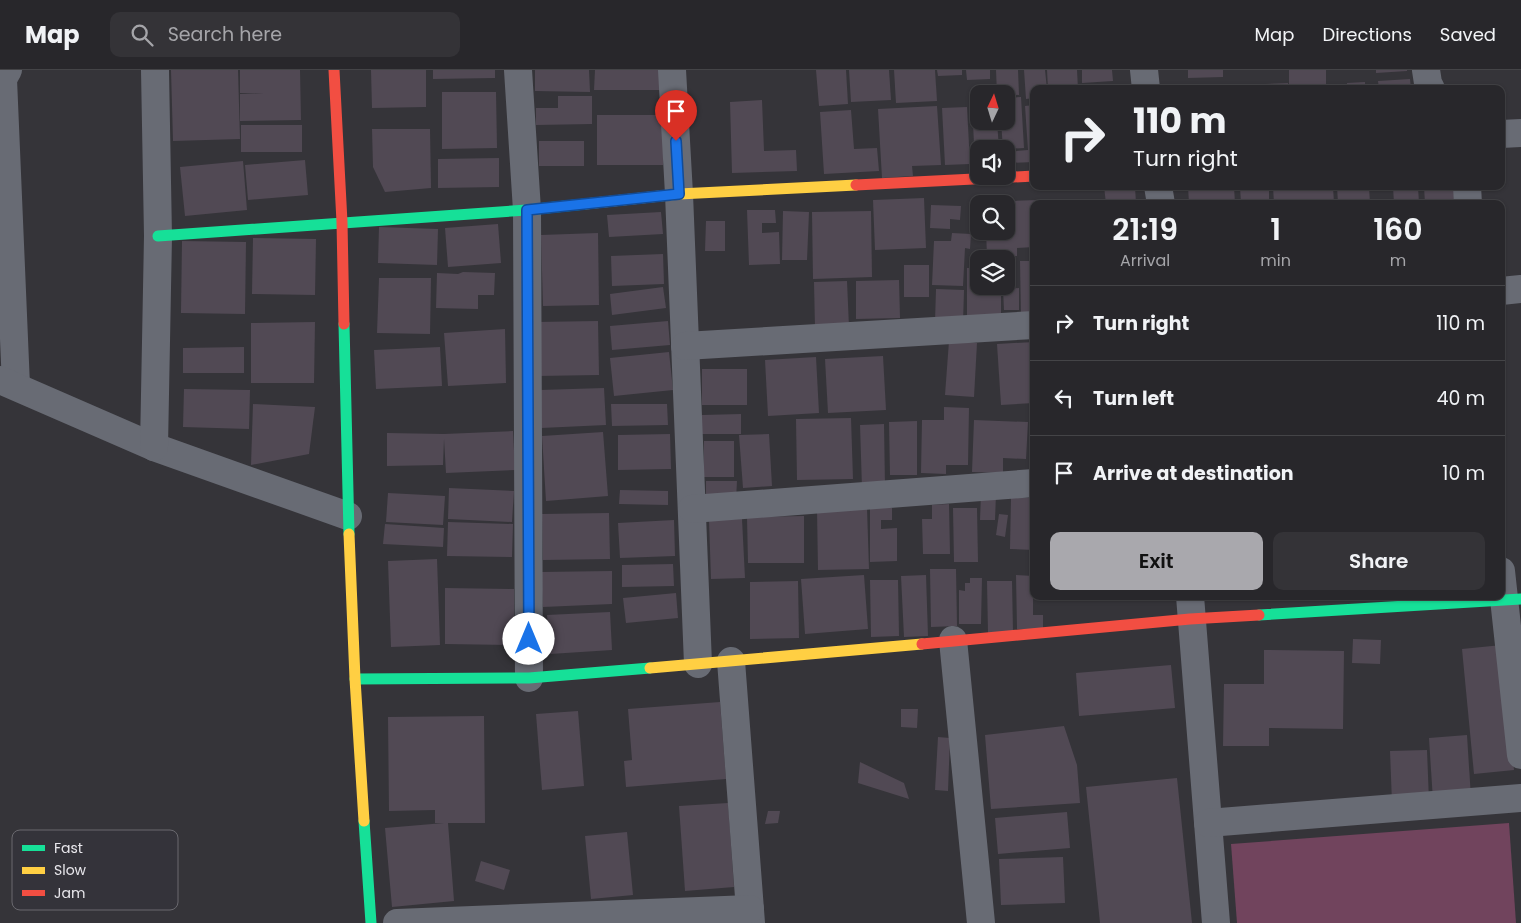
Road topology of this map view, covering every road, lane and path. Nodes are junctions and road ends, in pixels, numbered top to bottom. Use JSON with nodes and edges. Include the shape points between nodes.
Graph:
{"nodes":[{"id":1,"x":8,"y":70,"type":"edge"},
{"id":2,"x":155,"y":70,"type":"edge"},
{"id":3,"x":334,"y":70,"type":"edge"},
{"id":4,"x":518,"y":70,"type":"edge"},
{"id":5,"x":672,"y":70,"type":"edge"},
{"id":6,"x":1144,"y":70,"type":"edge"},
{"id":7,"x":1426,"y":70,"type":"edge"},
{"id":8,"x":1146,"y":85,"type":"edge"},
{"id":9,"x":1429,"y":85,"type":"edge"},
{"id":10,"x":1521,"y":133,"type":"edge"},
{"id":11,"x":1505,"y":134,"type":"edge"},
{"id":12,"x":1030,"y":176,"type":"edge"},
{"id":13,"x":679,"y":194,"type":"junction"},
{"id":14,"x":527,"y":210,"type":"junction"},
{"id":15,"x":342,"y":222,"type":"junction"},
{"id":16,"x":158,"y":236,"type":"junction"},
{"id":17,"x":1521,"y":289,"type":"edge"},
{"id":18,"x":1505,"y":291,"type":"edge"},
{"id":19,"x":1030,"y":325,"type":"edge"},
{"id":20,"x":685,"y":346,"type":"junction"},
{"id":21,"x":8,"y":383,"type":"edge"},
{"id":22,"x":154,"y":447,"type":"junction"},
{"id":23,"x":1030,"y":483,"type":"edge"},
{"id":24,"x":692,"y":509,"type":"junction"},
{"id":25,"x":348,"y":516,"type":"junction"},
{"id":26,"x":1505,"y":581,"type":"edge"},
{"id":27,"x":1513,"y":600,"type":"edge"},
{"id":28,"x":1190,"y":608,"type":"edge"},
{"id":29,"x":953,"y":640,"type":"junction"},
{"id":30,"x":731,"y":661,"type":"junction"},
{"id":31,"x":698,"y":664,"type":"junction"},
{"id":32,"x":529,"y":678,"type":"junction"},
{"id":33,"x":355,"y":679,"type":"junction"},
{"id":34,"x":1521,"y":755,"type":"edge"},
{"id":35,"x":1521,"y":798,"type":"edge"},
{"id":36,"x":1208,"y":823,"type":"junction"},
{"id":37,"x":750,"y":916,"type":"edge"},
{"id":38,"x":370,"y":923,"type":"edge"},
{"id":39,"x":397,"y":923,"type":"edge"},
{"id":40,"x":408,"y":923,"type":"edge"},
{"id":41,"x":981,"y":923,"type":"edge"},
{"id":42,"x":1216,"y":923,"type":"edge"}],
"edges":[{"from":1,"to":21,"type":"street","via":[[3,79]]},
{"from":2,"to":16,"type":"street"},
{"from":3,"to":15,"type":"street"},
{"from":4,"to":14,"type":"street"},
{"from":5,"to":13,"type":"street"},
{"from":6,"to":8,"type":"street"},
{"from":7,"to":9,"type":"street"},
{"from":10,"to":11,"type":"street"},
{"from":12,"to":13,"type":"street"},
{"from":13,"to":14,"type":"street"},
{"from":13,"to":20,"type":"street"},
{"from":14,"to":15,"type":"street"},
{"from":14,"to":32,"type":"street"},
{"from":15,"to":16,"type":"street"},
{"from":15,"to":25,"type":"street"},
{"from":16,"to":22,"type":"street"},
{"from":17,"to":18,"type":"street"},
{"from":19,"to":20,"type":"street"},
{"from":20,"to":24,"type":"street"},
{"from":21,"to":22,"type":"street"},
{"from":22,"to":25,"type":"street"},
{"from":23,"to":24,"type":"street"},
{"from":24,"to":31,"type":"street"},
{"from":25,"to":33,"type":"street"},
{"from":26,"to":27,"type":"street"},
{"from":27,"to":28,"type":"street"},
{"from":27,"to":34,"type":"street"},
{"from":28,"to":29,"type":"street"},
{"from":28,"to":36,"type":"street"},
{"from":29,"to":30,"type":"street"},
{"from":29,"to":41,"type":"street"},
{"from":30,"to":31,"type":"street"},
{"from":30,"to":37,"type":"street"},
{"from":31,"to":32,"type":"street"},
{"from":32,"to":33,"type":"street"},
{"from":33,"to":38,"type":"street"},
{"from":35,"to":36,"type":"street"},
{"from":36,"to":42,"type":"street"},
{"from":37,"to":40,"type":"street"},
{"from":39,"to":40,"type":"street"}]}
